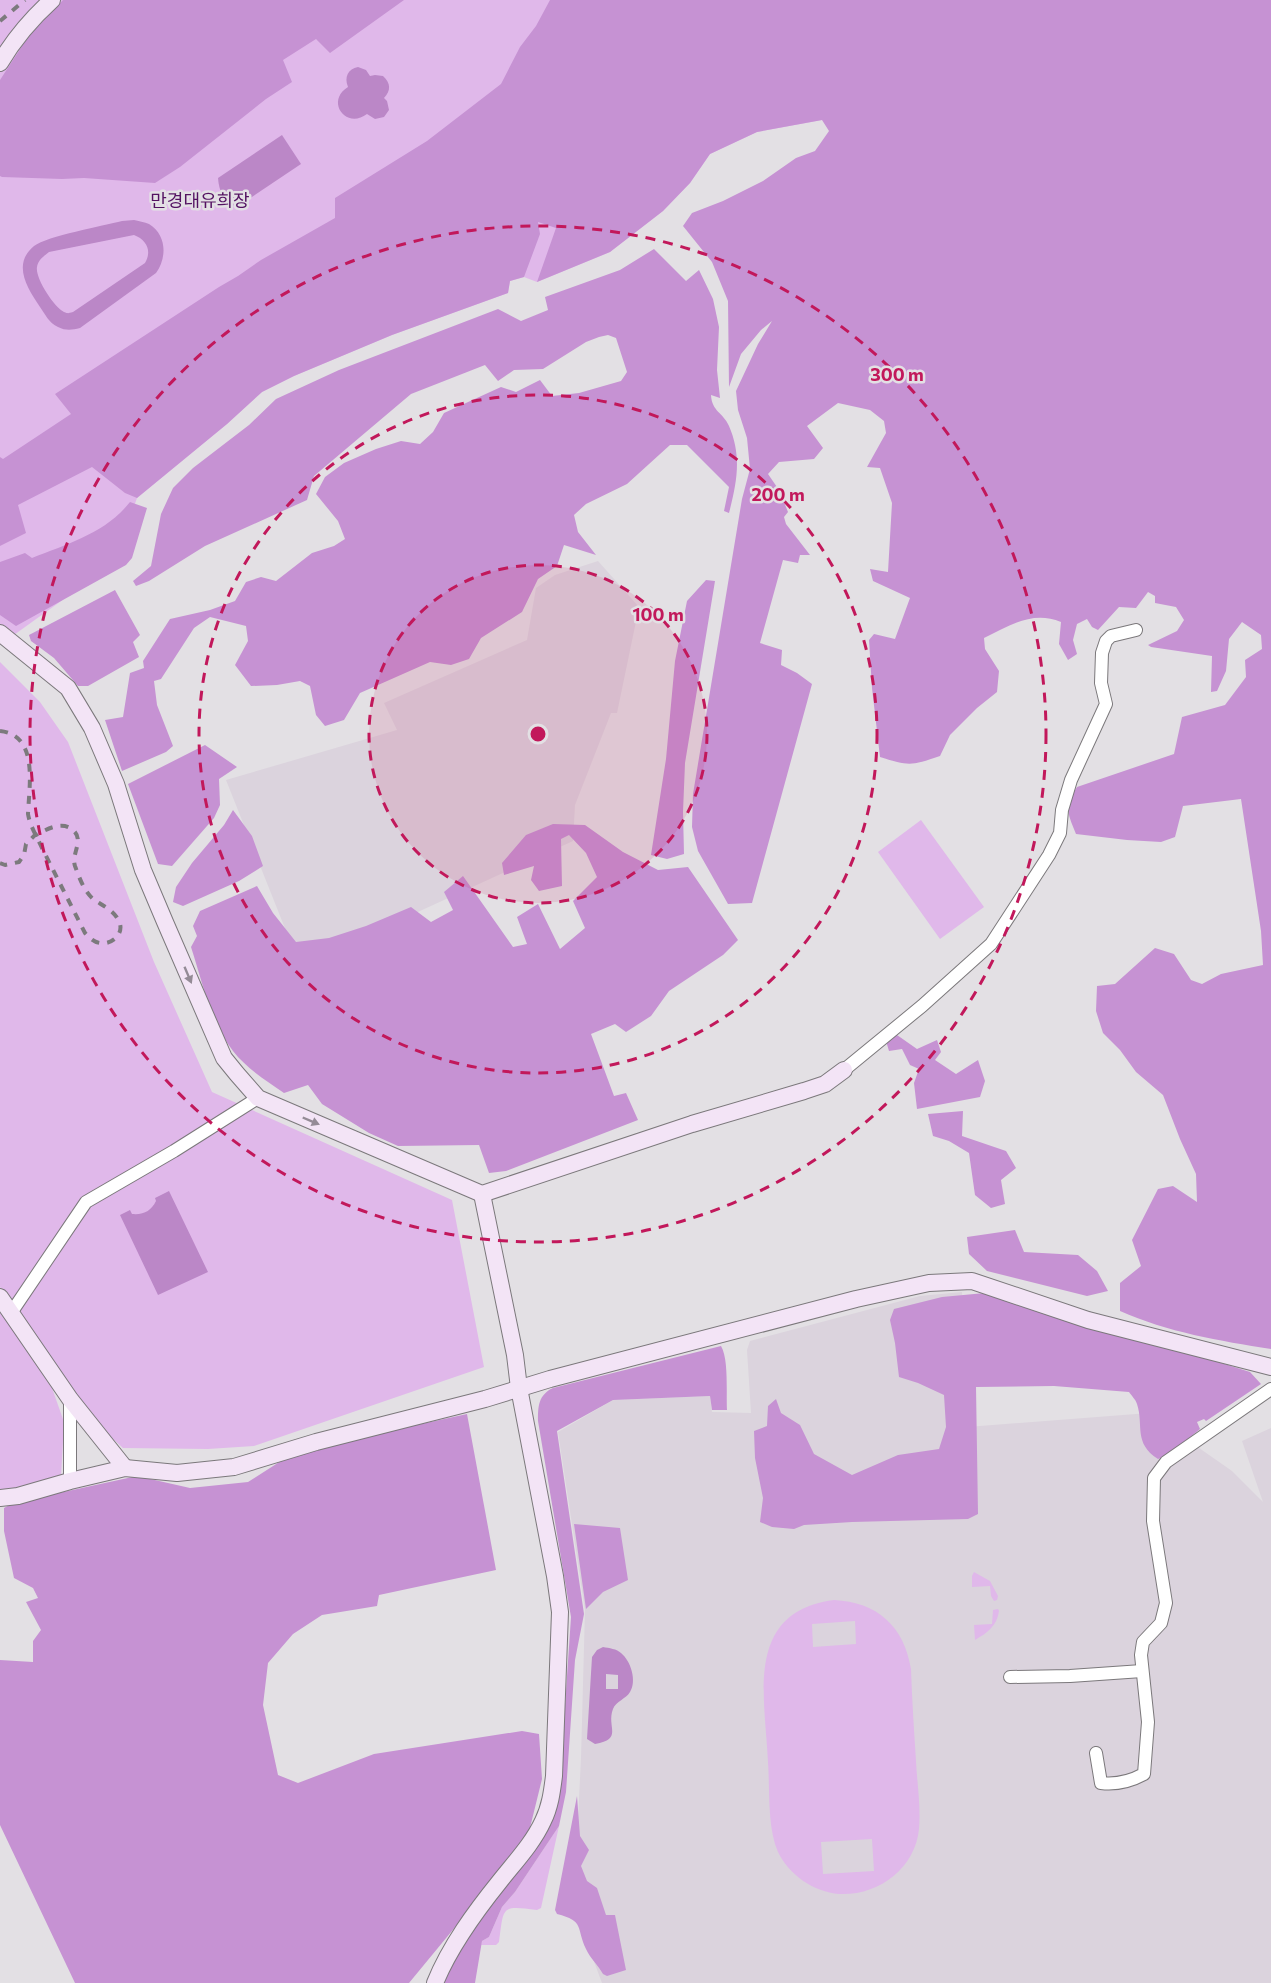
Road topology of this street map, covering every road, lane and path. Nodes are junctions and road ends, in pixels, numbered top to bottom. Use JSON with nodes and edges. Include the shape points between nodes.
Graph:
{"nodes":[{"id":1,"x":52,"y":0,"type":"edge"},
{"id":2,"x":0,"y":63,"type":"edge"},
{"id":3,"x":1136,"y":630,"type":"dead end"},
{"id":4,"x":0,"y":633,"type":"edge"},
{"id":5,"x":844,"y":1070,"type":"joint"},
{"id":6,"x":258,"y":1098,"type":"junction"},
{"id":7,"x":482,"y":1194,"type":"junction"},
{"id":8,"x":0,"y":1297,"type":"edge"},
{"id":9,"x":11,"y":1313,"type":"junction"},
{"id":10,"x":1271,"y":1367,"type":"edge"},
{"id":11,"x":519,"y":1388,"type":"junction"},
{"id":12,"x":1271,"y":1389,"type":"edge"},
{"id":13,"x":70,"y":1399,"type":"junction"},
{"id":14,"x":125,"y":1468,"type":"junction"},
{"id":15,"x":70,"y":1481,"type":"junction"},
{"id":16,"x":0,"y":1498,"type":"edge"},
{"id":17,"x":1142,"y":1671,"type":"junction"},
{"id":18,"x":1010,"y":1677,"type":"dead end"},
{"id":19,"x":1096,"y":1753,"type":"dead end"},
{"id":20,"x":435,"y":1983,"type":"edge"}],
"edges":[{"from":1,"to":2,"type":"street","via":[[14,40]]},
{"from":3,"to":5,"type":"street","via":[[1106,641],[1101,683],[1106,704],[1071,780],[1060,833],[991,944]]},
{"from":4,"to":6,"type":"street","one_way":true,"via":[[68,688],[92,728],[116,784],[143,870],[224,1058]]},
{"from":5,"to":7,"type":"street","via":[[825,1084]]},
{"from":6,"to":7,"type":"street","one_way":true},
{"from":6,"to":9,"type":"street","via":[[86,1202]]},
{"from":7,"to":11,"type":"street"},
{"from":8,"to":9,"type":"street"},
{"from":9,"to":13,"type":"street"},
{"from":10,"to":11,"type":"street","via":[[1088,1320],[972,1281],[954,1281],[856,1299]]},
{"from":11,"to":14,"type":"street","via":[[234,1467],[177,1473]]},
{"from":11,"to":20,"type":"street","via":[[560,1612],[554,1776],[544,1819],[535,1836],[486,1899],[452,1949]]},
{"from":12,"to":17,"type":"street","via":[[1166,1461],[1154,1478],[1153,1521],[1166,1603],[1161,1623],[1143,1642]]},
{"from":13,"to":14,"type":"street"},
{"from":13,"to":15,"type":"street"},
{"from":14,"to":15,"type":"street"},
{"from":15,"to":16,"type":"street"},
{"from":17,"to":18,"type":"street"},
{"from":17,"to":19,"type":"street","via":[[1148,1722],[1144,1774],[1113,1785],[1101,1783]]}]}
